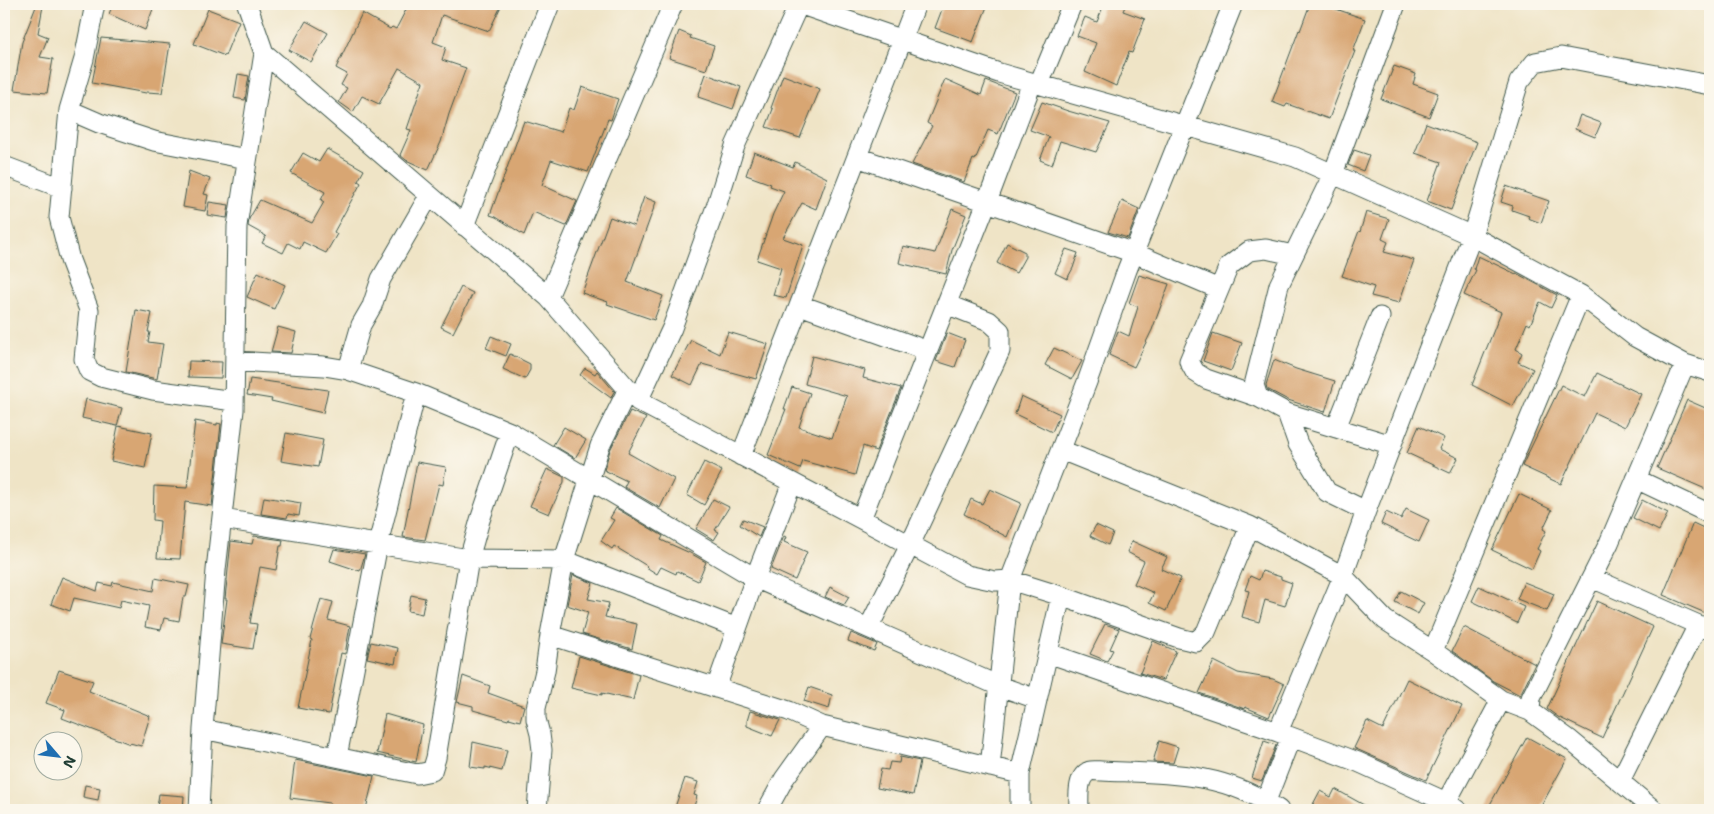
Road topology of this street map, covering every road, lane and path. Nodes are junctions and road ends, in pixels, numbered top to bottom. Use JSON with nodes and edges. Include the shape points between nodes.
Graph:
{"nodes":[{"id":1,"x":95,"y":4,"type":"edge"},
{"id":2,"x":247,"y":4,"type":"edge"},
{"id":3,"x":550,"y":4,"type":"edge"},
{"id":4,"x":673,"y":4,"type":"edge"},
{"id":5,"x":799,"y":4,"type":"edge"},
{"id":6,"x":916,"y":4,"type":"edge"},
{"id":7,"x":1072,"y":4,"type":"edge"},
{"id":8,"x":1233,"y":4,"type":"edge"},
{"id":9,"x":1396,"y":4,"type":"edge"},
{"id":10,"x":903,"y":40,"type":"junction"},
{"id":11,"x":264,"y":53,"type":"junction"},
{"id":12,"x":1036,"y":83,"type":"junction"},
{"id":13,"x":1710,"y":85,"type":"edge"},
{"id":14,"x":69,"y":110,"type":"junction"},
{"id":15,"x":1185,"y":126,"type":"junction"},
{"id":16,"x":857,"y":157,"type":"junction"},
{"id":17,"x":247,"y":159,"type":"junction"},
{"id":18,"x":4,"y":166,"type":"edge"},
{"id":19,"x":1333,"y":174,"type":"junction"},
{"id":20,"x":62,"y":188,"type":"junction"},
{"id":21,"x":429,"y":196,"type":"junction"},
{"id":22,"x":987,"y":202,"type":"junction"},
{"id":23,"x":464,"y":226,"type":"junction"},
{"id":24,"x":1472,"y":236,"type":"junction"},
{"id":25,"x":1134,"y":253,"type":"junction"},
{"id":26,"x":1293,"y":255,"type":"junction"},
{"id":27,"x":1219,"y":289,"type":"junction"},
{"id":28,"x":1580,"y":295,"type":"junction"},
{"id":29,"x":548,"y":298,"type":"junction"},
{"id":30,"x":946,"y":304,"type":"junction"},
{"id":31,"x":800,"y":306,"type":"junction"},
{"id":32,"x":1380,"y":317,"type":"dead end"},
{"id":33,"x":928,"y":351,"type":"junction"},
{"id":34,"x":235,"y":361,"type":"junction"},
{"id":35,"x":1685,"y":364,"type":"junction"},
{"id":36,"x":348,"y":370,"type":"junction"},
{"id":37,"x":1710,"y":372,"type":"edge"},
{"id":38,"x":416,"y":393,"type":"junction"},
{"id":39,"x":633,"y":395,"type":"junction"},
{"id":40,"x":1258,"y":397,"type":"junction"},
{"id":41,"x":234,"y":401,"type":"junction"},
{"id":42,"x":1287,"y":413,"type":"junction"},
{"id":43,"x":1336,"y":428,"type":"junction"},
{"id":44,"x":510,"y":432,"type":"junction"},
{"id":45,"x":1392,"y":445,"type":"junction"},
{"id":46,"x":1061,"y":450,"type":"junction"},
{"id":47,"x":741,"y":456,"type":"junction"},
{"id":48,"x":1636,"y":479,"type":"junction"},
{"id":49,"x":589,"y":481,"type":"junction"},
{"id":50,"x":792,"y":483,"type":"junction"},
{"id":51,"x":1366,"y":511,"type":"junction"},
{"id":52,"x":1710,"y":514,"type":"edge"},
{"id":53,"x":222,"y":519,"type":"junction"},
{"id":54,"x":861,"y":519,"type":"junction"},
{"id":55,"x":1250,"y":526,"type":"junction"},
{"id":56,"x":378,"y":544,"type":"junction"},
{"id":57,"x":910,"y":545,"type":"junction"},
{"id":58,"x":469,"y":559,"type":"junction"},
{"id":59,"x":564,"y":560,"type":"junction"},
{"id":60,"x":1343,"y":576,"type":"junction"},
{"id":61,"x":755,"y":578,"type":"junction"},
{"id":62,"x":1592,"y":578,"type":"junction"},
{"id":63,"x":1010,"y":580,"type":"junction"},
{"id":64,"x":1061,"y":596,"type":"junction"},
{"id":65,"x":869,"y":627,"type":"junction"},
{"id":66,"x":737,"y":628,"type":"junction"},
{"id":67,"x":1704,"y":628,"type":"edge"},
{"id":68,"x":550,"y":635,"type":"junction"},
{"id":69,"x":1433,"y":651,"type":"junction"},
{"id":70,"x":1048,"y":653,"type":"junction"},
{"id":71,"x":999,"y":686,"type":"junction"},
{"id":72,"x":716,"y":688,"type":"junction"},
{"id":73,"x":1037,"y":699,"type":"junction"},
{"id":74,"x":1501,"y":700,"type":"junction"},
{"id":75,"x":1530,"y":711,"type":"junction"},
{"id":76,"x":822,"y":726,"type":"junction"},
{"id":77,"x":203,"y":729,"type":"junction"},
{"id":78,"x":1285,"y":734,"type":"junction"},
{"id":79,"x":337,"y":757,"type":"junction"},
{"id":80,"x":990,"y":767,"type":"junction"},
{"id":81,"x":1020,"y":774,"type":"junction"},
{"id":82,"x":1620,"y":781,"type":"junction"},
{"id":83,"x":1272,"y":806,"type":"edge"},
{"id":84,"x":1448,"y":808,"type":"edge"},
{"id":85,"x":199,"y":810,"type":"edge"},
{"id":86,"x":537,"y":810,"type":"edge"},
{"id":87,"x":767,"y":810,"type":"edge"},
{"id":88,"x":1020,"y":810,"type":"edge"},
{"id":89,"x":1079,"y":810,"type":"edge"},
{"id":90,"x":1654,"y":810,"type":"edge"}],
"edges":[{"from":1,"to":14,"type":"street"},
{"from":2,"to":11,"type":"street"},
{"from":3,"to":23,"type":"street"},
{"from":4,"to":29,"type":"street"},
{"from":5,"to":10,"type":"street"},
{"from":5,"to":39,"type":"street","via":[[735,146],[718,204],[672,328]]},
{"from":6,"to":10,"type":"street"},
{"from":7,"to":12,"type":"street"},
{"from":8,"to":15,"type":"street"},
{"from":9,"to":19,"type":"street"},
{"from":10,"to":12,"type":"street"},
{"from":10,"to":16,"type":"street"},
{"from":11,"to":17,"type":"street"},
{"from":11,"to":21,"type":"street"},
{"from":12,"to":15,"type":"street"},
{"from":12,"to":22,"type":"street"},
{"from":13,"to":24,"type":"street","via":[[1561,57],[1535,62],[1519,82]]},
{"from":14,"to":17,"type":"street","via":[[154,141]]},
{"from":14,"to":20,"type":"street"},
{"from":15,"to":19,"type":"street","via":[[1295,157]]},
{"from":15,"to":25,"type":"street"},
{"from":16,"to":22,"type":"street"},
{"from":16,"to":31,"type":"street"},
{"from":17,"to":34,"type":"street","via":[[237,226]]},
{"from":18,"to":20,"type":"street"},
{"from":19,"to":24,"type":"street"},
{"from":19,"to":26,"type":"street"},
{"from":20,"to":41,"type":"street","via":[[59,216],[88,310],[84,359],[89,371],[153,390]]},
{"from":21,"to":23,"type":"street"},
{"from":21,"to":36,"type":"street","via":[[381,278],[372,306],[361,325]]},
{"from":22,"to":25,"type":"street"},
{"from":22,"to":30,"type":"street"},
{"from":23,"to":29,"type":"street"},
{"from":24,"to":28,"type":"street"},
{"from":24,"to":45,"type":"street"},
{"from":25,"to":27,"type":"street"},
{"from":25,"to":46,"type":"street"},
{"from":26,"to":27,"type":"street","via":[[1266,249],[1249,251],[1229,266]]},
{"from":26,"to":40,"type":"street","via":[[1279,286],[1254,385]]},
{"from":27,"to":40,"type":"street","via":[[1189,361],[1195,372],[1206,380]]},
{"from":28,"to":35,"type":"street","via":[[1635,337]]},
{"from":28,"to":69,"type":"street"},
{"from":29,"to":39,"type":"street"},
{"from":30,"to":33,"type":"street"},
{"from":30,"to":57,"type":"street","via":[[989,321],[1000,331],[1000,351]]},
{"from":31,"to":33,"type":"street"},
{"from":31,"to":47,"type":"street"},
{"from":32,"to":43,"type":"street"},
{"from":33,"to":54,"type":"street"},
{"from":34,"to":36,"type":"street"},
{"from":34,"to":41,"type":"street"},
{"from":35,"to":37,"type":"street"},
{"from":35,"to":48,"type":"street"},
{"from":36,"to":38,"type":"street"},
{"from":38,"to":44,"type":"street"},
{"from":38,"to":56,"type":"street"},
{"from":39,"to":47,"type":"street"},
{"from":39,"to":49,"type":"street","via":[[600,446]]},
{"from":40,"to":42,"type":"street"},
{"from":41,"to":53,"type":"street"},
{"from":42,"to":43,"type":"street"},
{"from":42,"to":51,"type":"street","via":[[1298,444],[1327,492]]},
{"from":43,"to":45,"type":"street"},
{"from":44,"to":49,"type":"street"},
{"from":44,"to":58,"type":"street"},
{"from":45,"to":51,"type":"street"},
{"from":46,"to":55,"type":"street"},
{"from":46,"to":63,"type":"street"},
{"from":47,"to":50,"type":"street"},
{"from":48,"to":52,"type":"street"},
{"from":48,"to":62,"type":"street"},
{"from":49,"to":59,"type":"street"},
{"from":49,"to":61,"type":"street"},
{"from":50,"to":54,"type":"street"},
{"from":50,"to":61,"type":"street"},
{"from":51,"to":60,"type":"street"},
{"from":53,"to":56,"type":"street"},
{"from":53,"to":77,"type":"street"},
{"from":54,"to":57,"type":"street"},
{"from":55,"to":60,"type":"street"},
{"from":55,"to":64,"type":"street","via":[[1206,632],[1196,642]]},
{"from":56,"to":58,"type":"street"},
{"from":56,"to":79,"type":"street"},
{"from":57,"to":63,"type":"street","via":[[966,575],[995,581]]},
{"from":57,"to":65,"type":"street"},
{"from":58,"to":59,"type":"street"},
{"from":58,"to":79,"type":"street","via":[[432,771],[417,774]]},
{"from":59,"to":66,"type":"street"},
{"from":59,"to":68,"type":"street"},
{"from":60,"to":69,"type":"street","via":[[1385,620]]},
{"from":60,"to":78,"type":"street"},
{"from":61,"to":65,"type":"street"},
{"from":61,"to":66,"type":"street"},
{"from":62,"to":67,"type":"street"},
{"from":62,"to":75,"type":"street","via":[[1531,698]]},
{"from":63,"to":64,"type":"street"},
{"from":63,"to":71,"type":"street"},
{"from":64,"to":70,"type":"street"},
{"from":65,"to":71,"type":"street"},
{"from":66,"to":72,"type":"street"},
{"from":67,"to":82,"type":"street"},
{"from":68,"to":72,"type":"street"},
{"from":68,"to":86,"type":"street","via":[[536,708],[542,750]]},
{"from":69,"to":74,"type":"street"},
{"from":70,"to":73,"type":"street"},
{"from":70,"to":78,"type":"street"},
{"from":71,"to":73,"type":"street"},
{"from":71,"to":80,"type":"street"},
{"from":72,"to":76,"type":"street","via":[[789,711]]},
{"from":73,"to":81,"type":"street"},
{"from":74,"to":75,"type":"street"},
{"from":74,"to":84,"type":"street"},
{"from":75,"to":82,"type":"street"},
{"from":76,"to":80,"type":"street"},
{"from":76,"to":87,"type":"street","via":[[784,779]]},
{"from":77,"to":79,"type":"street"},
{"from":77,"to":85,"type":"street"},
{"from":78,"to":83,"type":"street"},
{"from":78,"to":84,"type":"street","via":[[1358,762]]},
{"from":80,"to":81,"type":"street"},
{"from":81,"to":88,"type":"street"},
{"from":82,"to":90,"type":"street"},
{"from":83,"to":89,"type":"street","via":[[1233,786],[1193,776],[1090,771],[1083,776],[1079,790]]}]}
